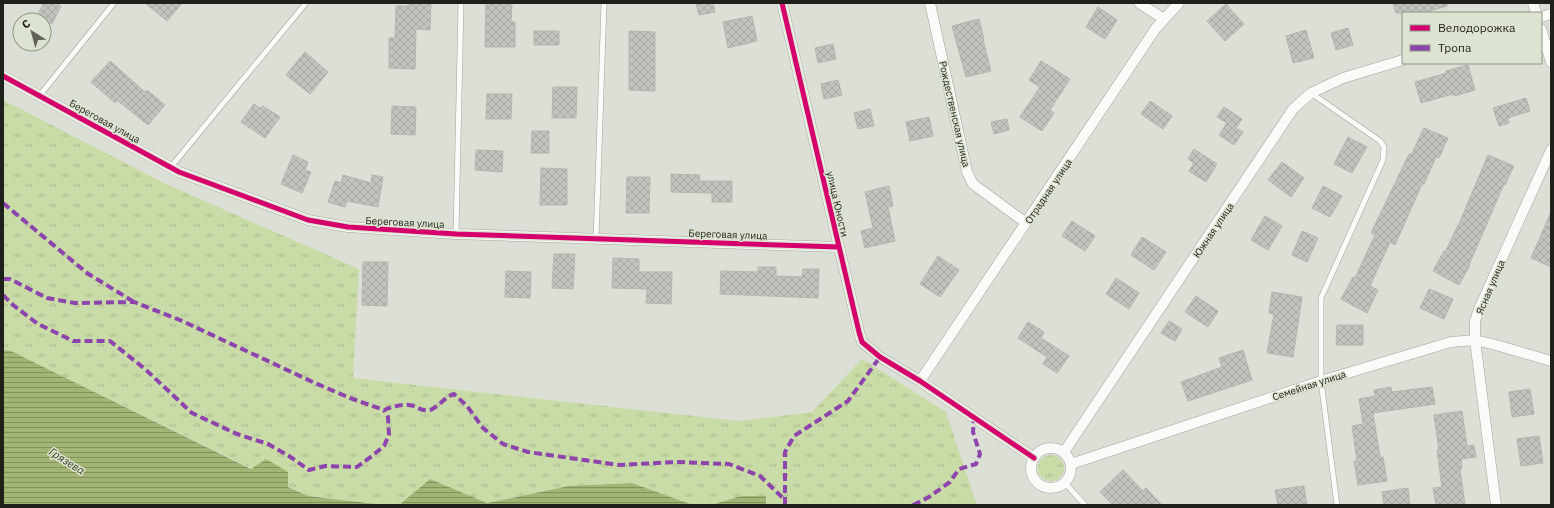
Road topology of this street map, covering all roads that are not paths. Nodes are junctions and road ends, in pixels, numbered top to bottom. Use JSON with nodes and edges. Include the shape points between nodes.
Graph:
{"nodes":[{"id":1,"x":114,"y":3,"type":"edge"},
{"id":2,"x":306,"y":3,"type":"edge"},
{"id":3,"x":462,"y":3,"type":"edge"},
{"id":4,"x":604,"y":3,"type":"edge"},
{"id":5,"x":782,"y":3,"type":"edge"},
{"id":6,"x":930,"y":3,"type":"edge"},
{"id":7,"x":1139,"y":3,"type":"edge"},
{"id":8,"x":1179,"y":3,"type":"edge"},
{"id":9,"x":1164,"y":19,"type":"junction"},
{"id":10,"x":1542,"y":32,"type":"edge"},
{"id":11,"x":1402,"y":60,"type":"edge"},
{"id":12,"x":1551,"y":62,"type":"edge"},
{"id":13,"x":3,"y":76,"type":"edge"},
{"id":14,"x":1311,"y":93,"type":"junction"},
{"id":15,"x":40,"y":95,"type":"junction"},
{"id":16,"x":1551,"y":150,"type":"edge"},
{"id":17,"x":170,"y":168,"type":"junction"},
{"id":18,"x":1026,"y":223,"type":"junction"},
{"id":19,"x":456,"y":234,"type":"junction"},
{"id":20,"x":596,"y":239,"type":"junction"},
{"id":21,"x":839,"y":247,"type":"junction"},
{"id":22,"x":1475,"y":340,"type":"junction"},
{"id":23,"x":1551,"y":361,"type":"edge"},
{"id":24,"x":920,"y":381,"type":"junction"},
{"id":25,"x":1321,"y":381,"type":"junction"},
{"id":26,"x":1064,"y":452,"type":"junction"},
{"id":27,"x":1034,"y":458,"type":"junction"},
{"id":28,"x":1071,"y":464,"type":"junction"},
{"id":29,"x":1065,"y":483,"type":"junction"},
{"id":30,"x":1085,"y":505,"type":"edge"},
{"id":31,"x":1337,"y":505,"type":"edge"},
{"id":32,"x":1496,"y":505,"type":"edge"}],
"edges":[{"from":1,"to":15,"type":"lane"},
{"from":2,"to":17,"type":"lane"},
{"from":3,"to":19,"type":"lane"},
{"from":4,"to":20,"type":"lane"},
{"from":5,"to":21,"type":"street","name":"улица Юности"},
{"from":6,"to":18,"type":"street","name":"Рождественская улица","via":[[967,172],[973,184]]},
{"from":7,"to":9,"type":"street"},
{"from":8,"to":9,"type":"street","name":"Отрадная улица"},
{"from":9,"to":18,"type":"street","name":"Отрадная улица"},
{"from":10,"to":12,"type":"street"},
{"from":11,"to":14,"type":"street","name":"Южная улица","via":[[1343,78]]},
{"from":13,"to":15,"type":"street","name":"Береговая улица"},
{"from":14,"to":25,"type":"lane","via":[[1380,140],[1384,147],[1383,160],[1321,298]]},
{"from":14,"to":26,"type":"street","name":"Южная улица","via":[[1293,109]]},
{"from":15,"to":17,"type":"street","name":"Береговая улица"},
{"from":16,"to":22,"type":"street","name":"Ясная улица","via":[[1479,310],[1475,321]]},
{"from":17,"to":19,"type":"street","name":"Береговая улица","via":[[308,220],[348,227]]},
{"from":18,"to":24,"type":"street","name":"Отрадная улица"},
{"from":19,"to":20,"type":"street","name":"Береговая улица"},
{"from":20,"to":21,"type":"street","name":"Береговая улица"},
{"from":21,"to":24,"type":"street","name":"улица Юности","via":[[862,342],[880,358]]},
{"from":22,"to":23,"type":"street","name":"Семейная улица"},
{"from":22,"to":25,"type":"street","name":"Семейная улица","via":[[1451,342]]},
{"from":22,"to":32,"type":"street","name":"Ясная улица"},
{"from":24,"to":27,"type":"street","name":"улица Юности"},
{"from":25,"to":28,"type":"street","name":"Семейная улица"},
{"from":25,"to":31,"type":"lane"},
{"from":26,"to":27,"type":"street","via":[[1051,448],[1044,449]]},
{"from":26,"to":28,"type":"street"},
{"from":27,"to":29,"type":"street","via":[[1031,464],[1032,476],[1041,486],[1053,489]]},
{"from":28,"to":29,"type":"street","via":[[1072,471]]},
{"from":29,"to":30,"type":"lane"}]}
